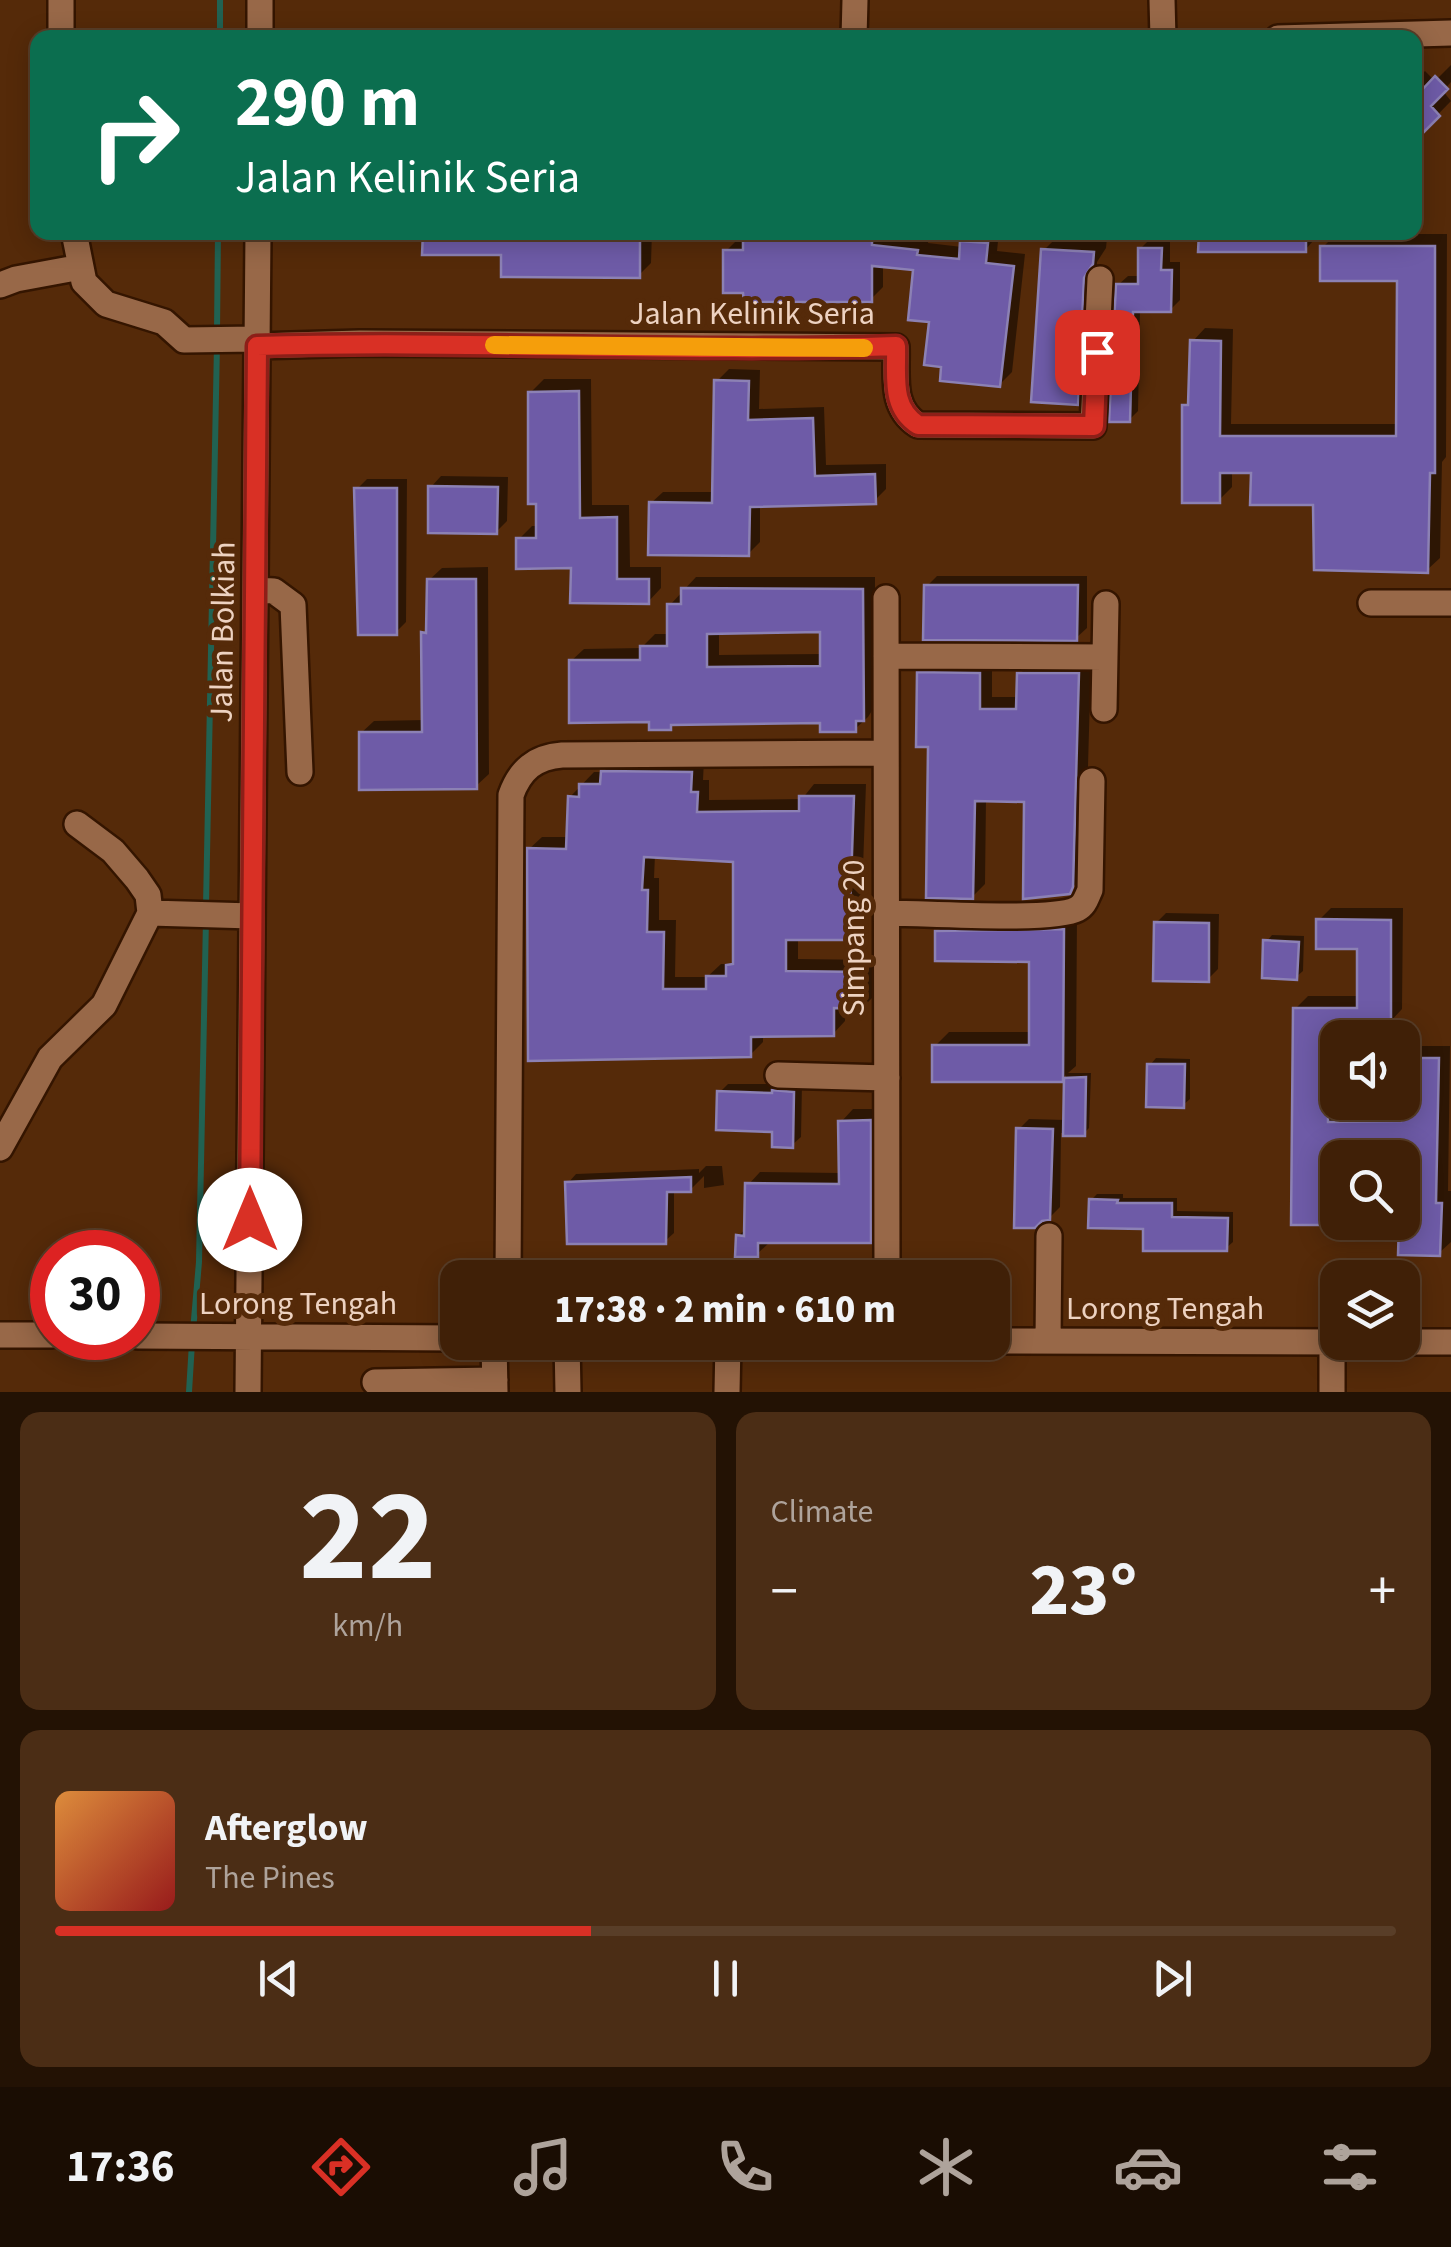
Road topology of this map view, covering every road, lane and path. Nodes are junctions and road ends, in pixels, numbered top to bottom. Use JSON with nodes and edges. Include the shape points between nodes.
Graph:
{"nodes":[{"id":1,"x":60,"y":0,"type":"edge"},
{"id":2,"x":260,"y":0,"type":"edge"},
{"id":3,"x":855,"y":0,"type":"edge"},
{"id":4,"x":1162,"y":0,"type":"edge"},
{"id":5,"x":60,"y":30,"type":"edge"},
{"id":6,"x":260,"y":30,"type":"edge"},
{"id":7,"x":854,"y":30,"type":"edge"},
{"id":8,"x":1163,"y":30,"type":"edge"},
{"id":9,"x":1451,"y":33,"type":"edge"},
{"id":10,"x":1422,"y":34,"type":"edge"},
{"id":11,"x":76,"y":240,"type":"edge"},
{"id":12,"x":257,"y":240,"type":"edge"},
{"id":13,"x":81,"y":267,"type":"junction"},
{"id":14,"x":1100,"y":279,"type":"dead end"},
{"id":15,"x":0,"y":285,"type":"edge"},
{"id":16,"x":238,"y":341,"type":"junction"},
{"id":17,"x":257,"y":590,"type":"junction"},
{"id":18,"x":886,"y":598,"type":"dead end"},
{"id":19,"x":1370,"y":603,"type":"dead end"},
{"id":20,"x":1451,"y":603,"type":"edge"},
{"id":21,"x":1106,"y":604,"type":"dead end"},
{"id":22,"x":886,"y":656,"type":"junction"},
{"id":23,"x":1105,"y":657,"type":"junction"},
{"id":24,"x":1104,"y":709,"type":"dead end"},
{"id":25,"x":298,"y":723,"type":"junction"},
{"id":26,"x":254,"y":725,"type":"junction"},
{"id":27,"x":886,"y":752,"type":"junction"},
{"id":28,"x":300,"y":772,"type":"dead end"},
{"id":29,"x":1092,"y":781,"type":"dead end"},
{"id":30,"x":77,"y":824,"type":"dead end"},
{"id":31,"x":150,"y":912,"type":"junction"},
{"id":32,"x":887,"y":913,"type":"junction"},
{"id":33,"x":252,"y":916,"type":"junction"},
{"id":34,"x":778,"y":1075,"type":"dead end"},
{"id":35,"x":887,"y":1078,"type":"junction"},
{"id":36,"x":0,"y":1148,"type":"edge"},
{"id":37,"x":1048,"y":1236,"type":"dead end"},
{"id":38,"x":508,"y":1260,"type":"edge"},
{"id":39,"x":887,"y":1260,"type":"edge"},
{"id":40,"x":250,"y":1334,"type":"junction"},
{"id":41,"x":0,"y":1335,"type":"edge"},
{"id":42,"x":30,"y":1335,"type":"edge"},
{"id":43,"x":160,"y":1336,"type":"edge"},
{"id":44,"x":440,"y":1338,"type":"edge"},
{"id":45,"x":1010,"y":1340,"type":"edge"},
{"id":46,"x":1048,"y":1341,"type":"junction"},
{"id":47,"x":1320,"y":1342,"type":"edge"},
{"id":48,"x":1420,"y":1342,"type":"edge"},
{"id":49,"x":1451,"y":1342,"type":"edge"},
{"id":50,"x":494,"y":1360,"type":"edge"},
{"id":51,"x":568,"y":1360,"type":"edge"},
{"id":52,"x":728,"y":1360,"type":"edge"},
{"id":53,"x":1334,"y":1360,"type":"edge"},
{"id":54,"x":375,"y":1382,"type":"dead end"},
{"id":55,"x":495,"y":1386,"type":"edge"},
{"id":56,"x":248,"y":1392,"type":"edge"},
{"id":57,"x":568,"y":1392,"type":"edge"},
{"id":58,"x":727,"y":1392,"type":"edge"},
{"id":59,"x":1332,"y":1392,"type":"edge"}],
"edges":[{"from":1,"to":5,"type":"street"},
{"from":2,"to":6,"type":"street"},
{"from":3,"to":7,"type":"street"},
{"from":4,"to":8,"type":"street"},
{"from":9,"to":10,"type":"street"},
{"from":11,"to":13,"type":"street"},
{"from":12,"to":16,"type":"street","name":"Jalan Bolkiah"},
{"from":13,"to":15,"type":"street"},
{"from":13,"to":16,"type":"street","via":[[84,282],[106,304],[164,322],[184,340]]},
{"from":14,"to":16,"type":"street","name":"Jalan Kelinik Seria","via":[[1094,426],[918,425],[898,404],[896,346]]},
{"from":16,"to":17,"type":"street","name":"Jalan Bolkiah"},
{"from":17,"to":25,"type":"street","via":[[274,591],[293,604]]},
{"from":17,"to":26,"type":"street","name":"Jalan Bolkiah"},
{"from":18,"to":22,"type":"street","name":"Simpang 20"},
{"from":19,"to":20,"type":"street"},
{"from":21,"to":23,"type":"street"},
{"from":22,"to":23,"type":"street"},
{"from":22,"to":27,"type":"street","name":"Simpang 20"},
{"from":23,"to":24,"type":"street"},
{"from":25,"to":26,"type":"street"},
{"from":25,"to":28,"type":"street"},
{"from":26,"to":33,"type":"street","name":"Jalan Bolkiah"},
{"from":27,"to":32,"type":"street","name":"Simpang 20"},
{"from":27,"to":38,"type":"street","via":[[562,755],[524,770],[511,795]]},
{"from":29,"to":32,"type":"street","via":[[1090,890],[1074,911]]},
{"from":30,"to":31,"type":"street","via":[[136,878]]},
{"from":31,"to":33,"type":"street"},
{"from":31,"to":36,"type":"street","via":[[104,1005],[50,1058]]},
{"from":32,"to":35,"type":"street","name":"Simpang 20"},
{"from":33,"to":40,"type":"street","name":"Jalan Bolkiah"},
{"from":34,"to":35,"type":"street"},
{"from":35,"to":39,"type":"street","name":"Simpang 20"},
{"from":37,"to":46,"type":"street"},
{"from":40,"to":43,"type":"street","name":"Lorong Tengah"},
{"from":40,"to":44,"type":"street","name":"Lorong Tengah"},
{"from":40,"to":56,"type":"street","name":"Jalan Bolkiah"},
{"from":41,"to":42,"type":"street"},
{"from":45,"to":46,"type":"street","name":"Lorong Tengah"},
{"from":46,"to":47,"type":"street","name":"Lorong Tengah"},
{"from":48,"to":49,"type":"street"},
{"from":50,"to":55,"type":"street"},
{"from":51,"to":57,"type":"street"},
{"from":52,"to":58,"type":"street"},
{"from":53,"to":59,"type":"street"},
{"from":54,"to":55,"type":"street"}]}
